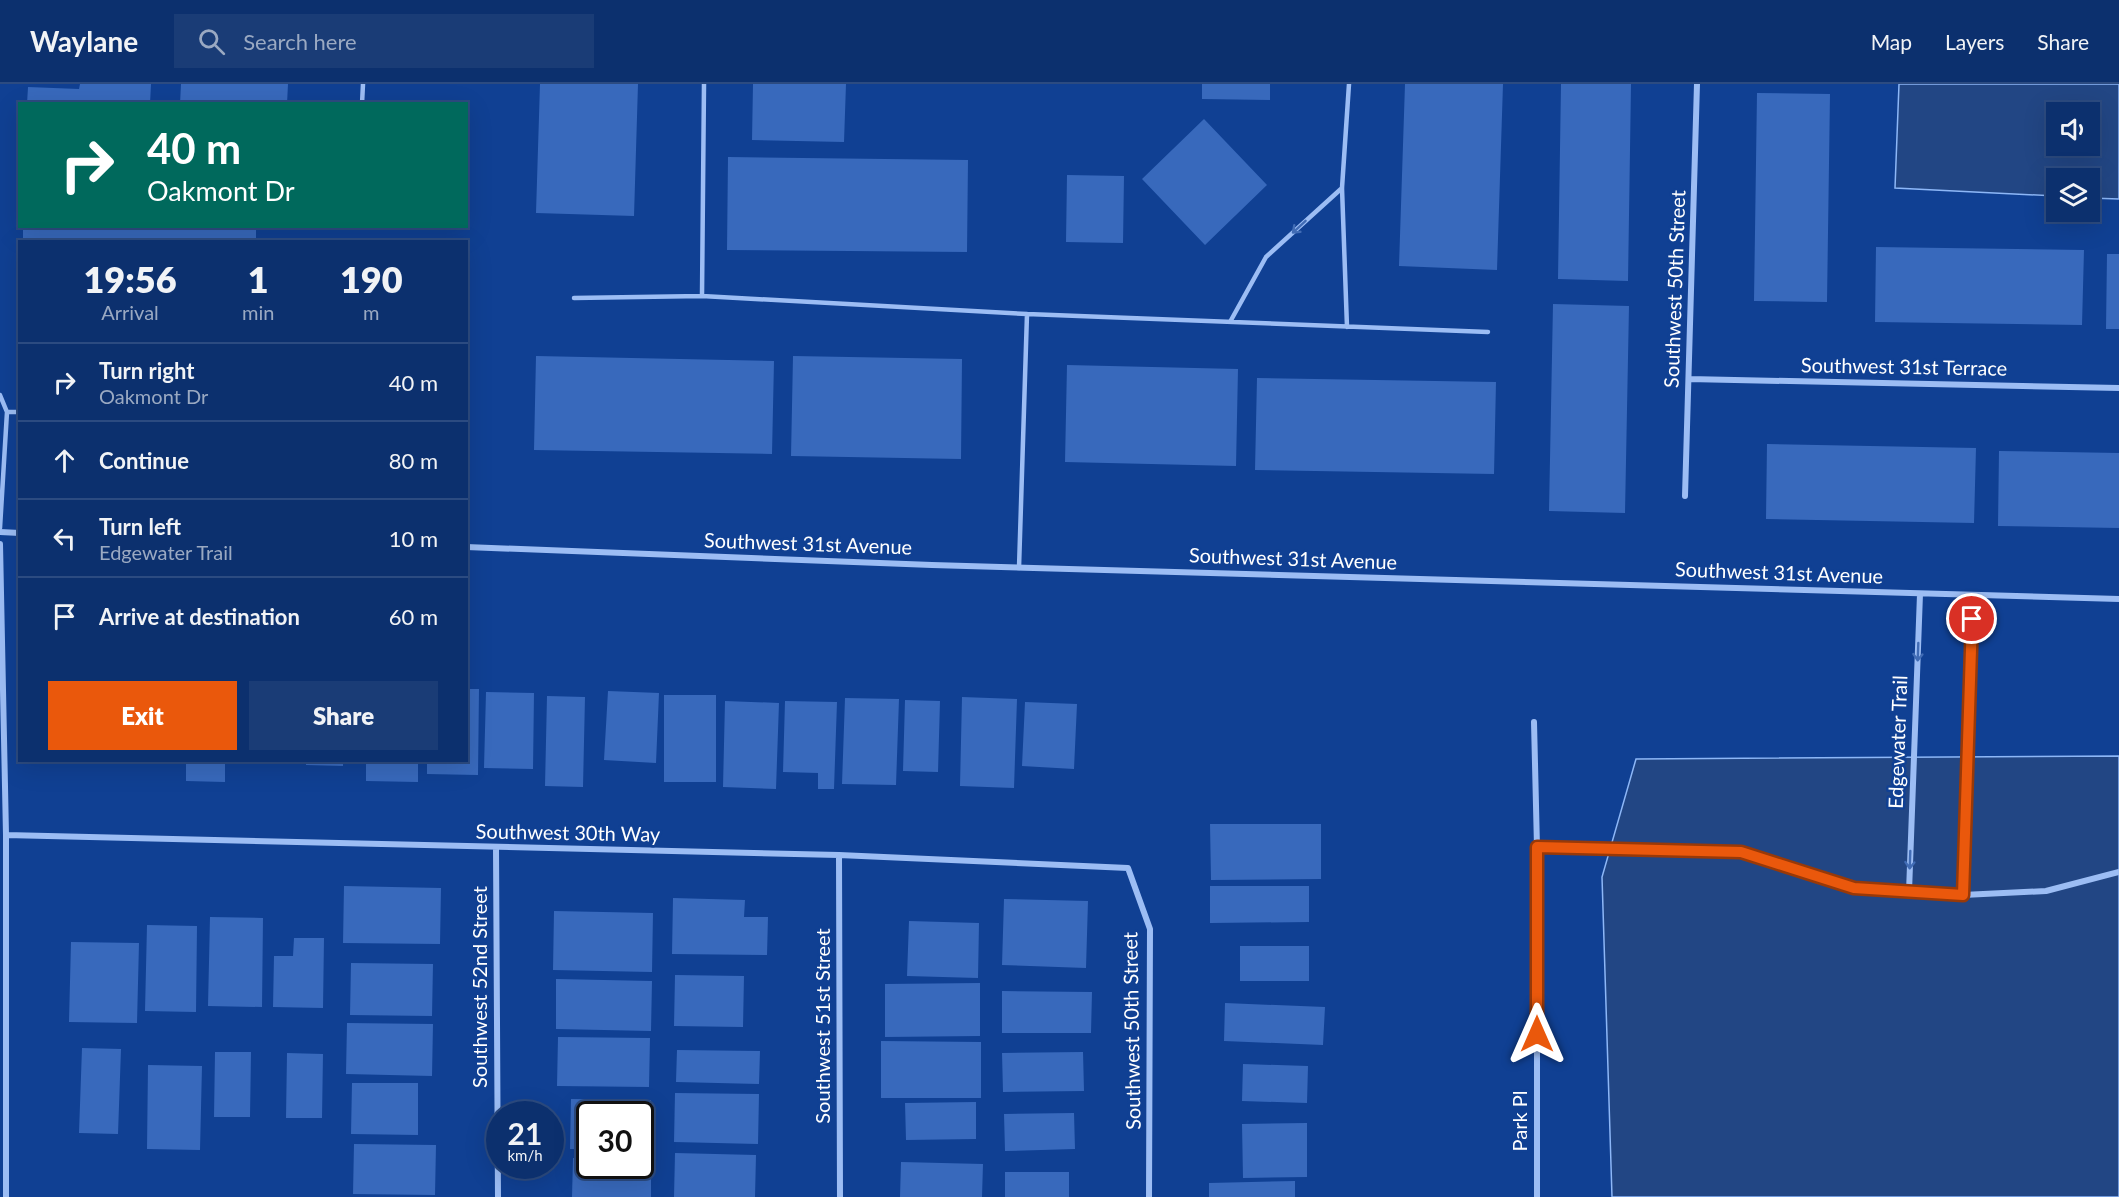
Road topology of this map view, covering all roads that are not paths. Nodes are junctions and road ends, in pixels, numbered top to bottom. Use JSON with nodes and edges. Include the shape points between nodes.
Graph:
{"nodes":[{"id":1,"x":363,"y":84,"type":"edge"},
{"id":2,"x":704,"y":84,"type":"edge"},
{"id":3,"x":1349,"y":84,"type":"edge"},
{"id":4,"x":1697,"y":84,"type":"edge"},
{"id":5,"x":362,"y":102,"type":"edge"},
{"id":6,"x":1342,"y":188,"type":"junction"},
{"id":7,"x":702,"y":296,"type":"junction"},
{"id":8,"x":574,"y":298,"type":"dead end"},
{"id":9,"x":1027,"y":314,"type":"junction"},
{"id":10,"x":1230,"y":322,"type":"junction"},
{"id":11,"x":1347,"y":327,"type":"junction"},
{"id":12,"x":1488,"y":332,"type":"dead end"},
{"id":13,"x":1689,"y":379,"type":"junction"},
{"id":14,"x":2119,"y":388,"type":"edge"},
{"id":15,"x":0,"y":395,"type":"edge"},
{"id":16,"x":7,"y":412,"type":"junction"},
{"id":17,"x":18,"y":412,"type":"edge"},
{"id":18,"x":1685,"y":496,"type":"dead end"},
{"id":19,"x":0,"y":530,"type":"edge"},
{"id":20,"x":18,"y":533,"type":"edge"},
{"id":21,"x":0,"y":544,"type":"edge"},
{"id":22,"x":468,"y":547,"type":"edge"},
{"id":23,"x":1019,"y":568,"type":"junction"},
{"id":24,"x":1920,"y":594,"type":"junction"},
{"id":25,"x":1973,"y":595,"type":"junction"},
{"id":26,"x":2119,"y":599,"type":"edge"},
{"id":27,"x":1534,"y":722,"type":"dead end"},
{"id":28,"x":6,"y":835,"type":"junction"},
{"id":29,"x":1537,"y":847,"type":"junction"},
{"id":30,"x":496,"y":848,"type":"junction"},
{"id":31,"x":839,"y":855,"type":"junction"},
{"id":32,"x":1128,"y":868,"type":"joint"},
{"id":33,"x":2119,"y":872,"type":"edge"},
{"id":34,"x":1909,"y":892,"type":"junction"},
{"id":35,"x":1963,"y":895,"type":"junction"},
{"id":36,"x":6,"y":1197,"type":"edge"},
{"id":37,"x":498,"y":1197,"type":"edge"},
{"id":38,"x":840,"y":1197,"type":"edge"},
{"id":39,"x":1149,"y":1197,"type":"edge"},
{"id":40,"x":1537,"y":1197,"type":"edge"}],
"edges":[{"from":1,"to":5,"type":"lane"},
{"from":2,"to":7,"type":"lane"},
{"from":3,"to":6,"type":"lane"},
{"from":4,"to":13,"type":"street","name":"Southwest 50th Street"},
{"from":6,"to":10,"type":"lane","one_way":true,"via":[[1266,257]]},
{"from":6,"to":11,"type":"lane"},
{"from":7,"to":8,"type":"lane"},
{"from":7,"to":9,"type":"lane"},
{"from":9,"to":10,"type":"lane"},
{"from":9,"to":23,"type":"lane"},
{"from":10,"to":11,"type":"lane"},
{"from":11,"to":12,"type":"lane"},
{"from":13,"to":14,"type":"street","name":"Southwest 31st Terrace"},
{"from":13,"to":18,"type":"street","name":"Southwest 50th Street"},
{"from":15,"to":16,"type":"lane"},
{"from":16,"to":17,"type":"lane"},
{"from":16,"to":19,"type":"lane"},
{"from":19,"to":20,"type":"street"},
{"from":21,"to":28,"type":"street"},
{"from":22,"to":23,"type":"street","name":"Southwest 31st Avenue"},
{"from":23,"to":24,"type":"street","name":"Southwest 31st Avenue"},
{"from":24,"to":25,"type":"street","name":"Southwest 31st Avenue"},
{"from":24,"to":34,"type":"street","name":"Edgewater Trail","one_way":true},
{"from":25,"to":26,"type":"street","name":"Southwest 31st Avenue"},
{"from":25,"to":35,"type":"street"},
{"from":27,"to":29,"type":"street","name":"Park Pl"},
{"from":28,"to":30,"type":"street","name":"Southwest 30th Way"},
{"from":28,"to":36,"type":"street"},
{"from":29,"to":34,"type":"street","via":[[1741,852],[1854,888]]},
{"from":29,"to":40,"type":"street","name":"Park Pl"},
{"from":30,"to":31,"type":"street","name":"Southwest 30th Way"},
{"from":30,"to":37,"type":"street","name":"Southwest 52nd Street"},
{"from":31,"to":32,"type":"street","name":"Southwest 30th Way"},
{"from":31,"to":38,"type":"street","name":"Southwest 51st Street"},
{"from":32,"to":39,"type":"street","name":"Southwest 50th Street","via":[[1149,929]]},
{"from":33,"to":35,"type":"street","via":[[2046,891]]},
{"from":34,"to":35,"type":"street"}]}
